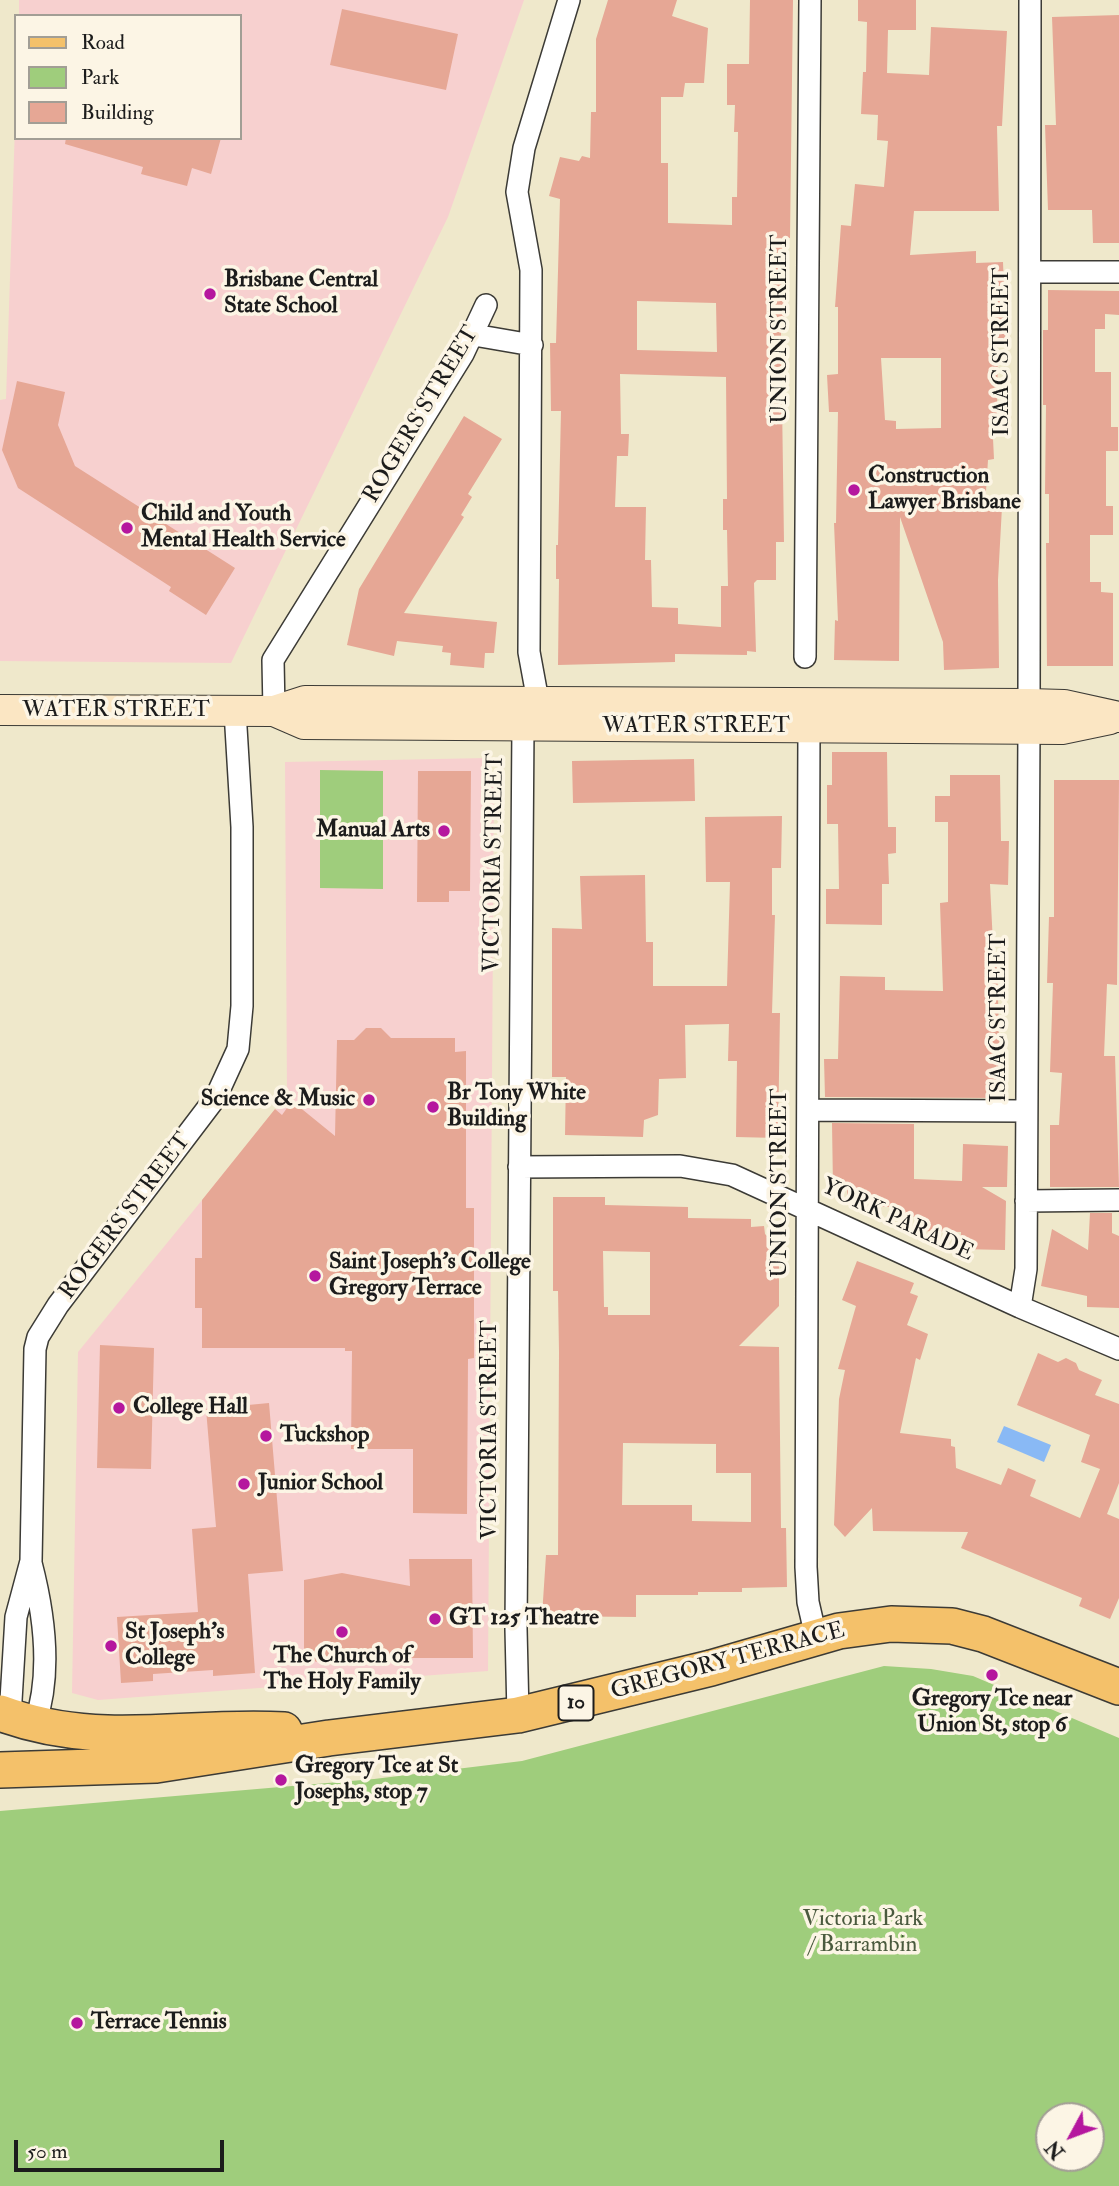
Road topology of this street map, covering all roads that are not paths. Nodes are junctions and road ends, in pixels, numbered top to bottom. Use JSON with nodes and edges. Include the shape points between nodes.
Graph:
{"nodes":[{"id":1,"x":569,"y":0,"type":"edge"},
{"id":2,"x":810,"y":0,"type":"edge"},
{"id":3,"x":1030,"y":0,"type":"edge"},
{"id":4,"x":1030,"y":272,"type":"junction"},
{"id":5,"x":1119,"y":272,"type":"edge"},
{"id":6,"x":486,"y":305,"type":"dead end"},
{"id":7,"x":474,"y":335,"type":"junction"},
{"id":8,"x":532,"y":345,"type":"junction"},
{"id":9,"x":805,"y":657,"type":"dead end"},
{"id":10,"x":0,"y":710,"type":"edge"},
{"id":11,"x":235,"y":711,"type":"junction"},
{"id":12,"x":274,"y":711,"type":"junction"},
{"id":13,"x":530,"y":713,"type":"junction"},
{"id":14,"x":1029,"y":716,"type":"junction"},
{"id":15,"x":1119,"y":717,"type":"edge"},
{"id":16,"x":809,"y":728,"type":"junction"},
{"id":17,"x":808,"y":1110,"type":"junction"},
{"id":18,"x":1026,"y":1111,"type":"junction"},
{"id":19,"x":520,"y":1167,"type":"junction"},
{"id":20,"x":1119,"y":1200,"type":"edge"},
{"id":21,"x":1026,"y":1201,"type":"junction"},
{"id":22,"x":806,"y":1208,"type":"junction"},
{"id":23,"x":1020,"y":1307,"type":"junction"},
{"id":24,"x":1119,"y":1349,"type":"edge"},
{"id":25,"x":31,"y":1561,"type":"junction"},
{"id":26,"x":816,"y":1637,"type":"junction"},
{"id":27,"x":1119,"y":1687,"type":"edge"},
{"id":28,"x":519,"y":1715,"type":"junction"},
{"id":29,"x":15,"y":1718,"type":"edge"},
{"id":30,"x":329,"y":1738,"type":"junction"},
{"id":31,"x":0,"y":1752,"type":"edge"},
{"id":32,"x":0,"y":1764,"type":"edge"},
{"id":33,"x":0,"y":1770,"type":"edge"}],
"edges":[{"from":1,"to":8,"type":"street","name":"VICTORIA STREET","via":[[524,148],[517,192],[531,270]]},
{"from":2,"to":9,"type":"street","name":"UNION STREET"},
{"from":3,"to":4,"type":"street","name":"ISAAC STREET"},
{"from":4,"to":5,"type":"street"},
{"from":4,"to":14,"type":"street","name":"ISAAC STREET"},
{"from":6,"to":7,"type":"street","name":"ROGERS STREET"},
{"from":7,"to":8,"type":"street"},
{"from":7,"to":12,"type":"street","name":"ROGERS STREET","via":[[273,660]]},
{"from":8,"to":13,"type":"street","name":"VICTORIA STREET"},
{"from":10,"to":11,"type":"main road","name":"WATER STREET"},
{"from":11,"to":12,"type":"main road","name":"WATER STREET"},
{"from":11,"to":25,"type":"street","name":"ROGERS STREET","via":[[242,827],[238,1049],[216,1097],[38,1337],[33,1374]]},
{"from":12,"to":13,"type":"main road","name":"WATER STREET","via":[[305,701]]},
{"from":13,"to":14,"type":"main road","name":"WATER STREET"},
{"from":13,"to":16,"type":"main road","name":"WATER STREET"},
{"from":13,"to":19,"type":"street","name":"VICTORIA STREET"},
{"from":14,"to":15,"type":"main road","name":"WATER STREET","via":[[1062,729]]},
{"from":14,"to":16,"type":"main road","name":"WATER STREET"},
{"from":14,"to":18,"type":"street","name":"ISAAC STREET"},
{"from":16,"to":17,"type":"street","name":"UNION STREET"},
{"from":17,"to":18,"type":"street"},
{"from":17,"to":22,"type":"street","name":"UNION STREET"},
{"from":18,"to":21,"type":"street","name":"ISAAC STREET"},
{"from":19,"to":22,"type":"street","name":"YORK PARADE","via":[[680,1166],[732,1175]]},
{"from":19,"to":28,"type":"street","name":"VICTORIA STREET"},
{"from":20,"to":21,"type":"street"},
{"from":21,"to":23,"type":"street","name":"ISAAC STREET","via":[[1026,1269]]},
{"from":22,"to":23,"type":"street","name":"YORK PARADE"},
{"from":22,"to":26,"type":"street","name":"UNION STREET","via":[[807,1592]]},
{"from":23,"to":24,"type":"street","name":"YORK PARADE"},
{"from":25,"to":29,"type":"street","name":"ROGERS STREET","via":[[16,1617]]},
{"from":25,"to":29,"type":"street","name":"ROGERS STREET","via":[[43,1623],[41,1698]]},
{"from":26,"to":27,"type":"main road","name":"GREGORY TERRACE","number":"10","via":[[868,1625],[952,1626],[1027,1649]]},
{"from":26,"to":28,"type":"main road","name":"GREGORY TERRACE","number":"10"},
{"from":28,"to":30,"type":"main road","name":"GREGORY TERRACE","number":"10"},
{"from":29,"to":30,"type":"main road","name":"GREGORY TERRACE","number":"10","via":[[58,1731],[119,1735],[265,1729]]},
{"from":29,"to":31,"type":"main road","name":"ROGERS STREET"},
{"from":29,"to":32,"type":"main road"},
{"from":30,"to":33,"type":"main road","name":"GREGORY TERRACE","number":"10","via":[[156,1765]]}]}
